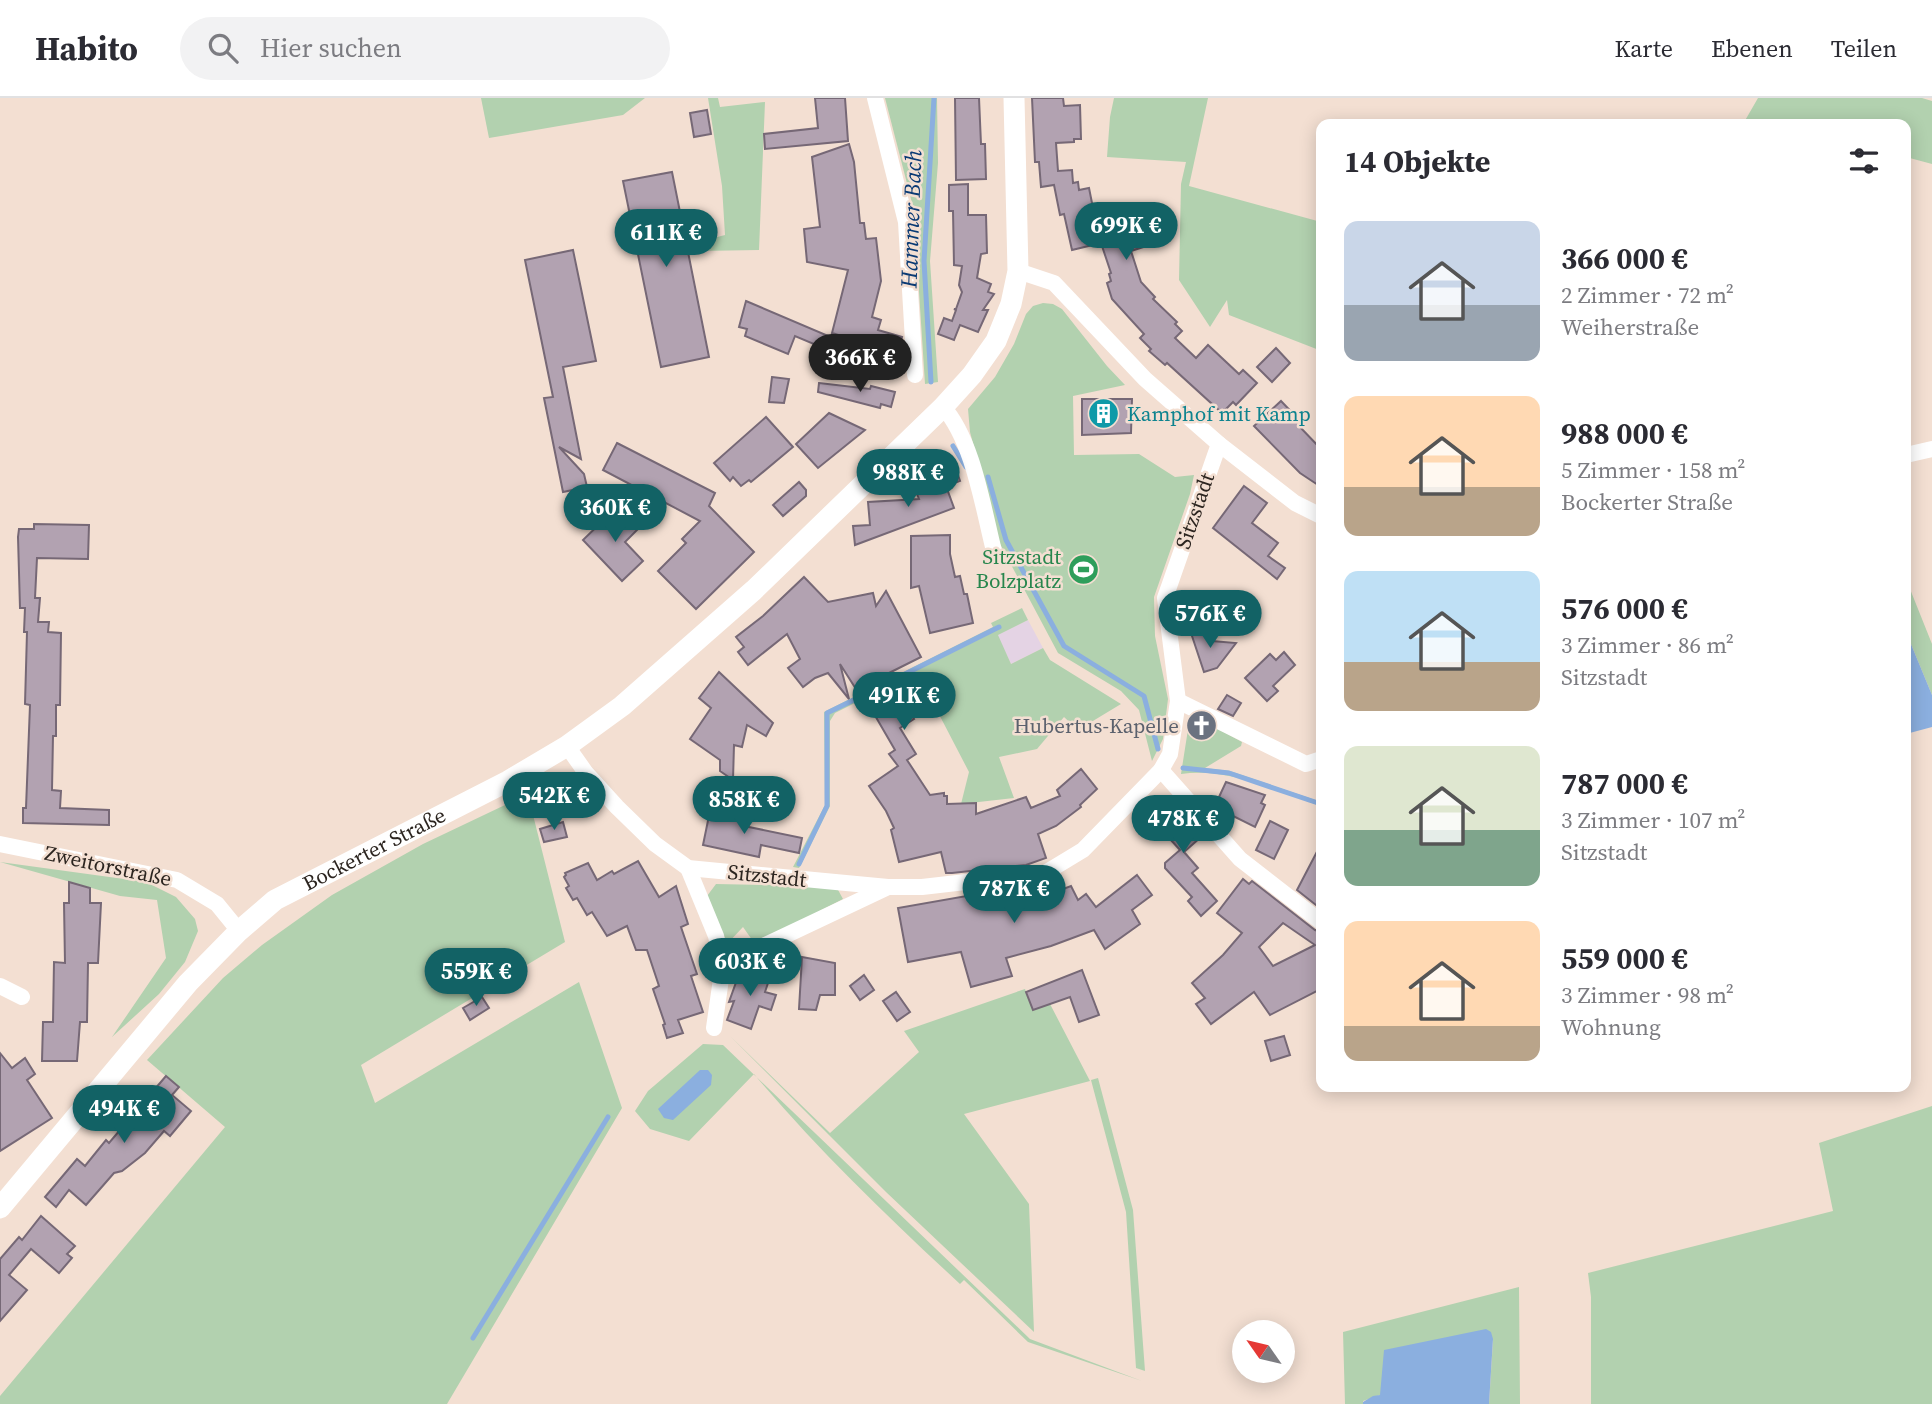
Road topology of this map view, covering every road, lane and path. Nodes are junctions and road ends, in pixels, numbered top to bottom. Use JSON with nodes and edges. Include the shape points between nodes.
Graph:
{"nodes":[{"id":1,"x":874,"y":98,"type":"edge"},
{"id":2,"x":1014,"y":98,"type":"edge"},
{"id":3,"x":1018,"y":271,"type":"junction"},
{"id":4,"x":915,"y":375,"type":"dead end"},
{"id":5,"x":943,"y":407,"type":"junction"},
{"id":6,"x":1219,"y":444,"type":"junction"},
{"id":7,"x":1932,"y":449,"type":"edge"},
{"id":8,"x":1911,"y":454,"type":"edge"},
{"id":9,"x":1316,"y":514,"type":"edge"},
{"id":10,"x":995,"y":551,"type":"dead end"},
{"id":11,"x":1178,"y":701,"type":"junction"},
{"id":12,"x":567,"y":746,"type":"junction"},
{"id":13,"x":1316,"y":761,"type":"edge"},
{"id":14,"x":1161,"y":770,"type":"junction"},
{"id":15,"x":0,"y":844,"type":"edge"},
{"id":16,"x":688,"y":868,"type":"junction"},
{"id":17,"x":888,"y":887,"type":"junction"},
{"id":18,"x":1316,"y":918,"type":"edge"},
{"id":19,"x":239,"y":931,"type":"junction"},
{"id":20,"x":723,"y":965,"type":"junction"},
{"id":21,"x":0,"y":986,"type":"edge"},
{"id":22,"x":22,"y":997,"type":"dead end"},
{"id":23,"x":714,"y":1028,"type":"dead end"},
{"id":24,"x":0,"y":1208,"type":"edge"}],
"edges":[{"from":1,"to":4,"type":"street","via":[[906,222]]},
{"from":2,"to":3,"type":"street","name":"Bockerter Straße"},
{"from":3,"to":5,"type":"street","name":"Bockerter Straße","via":[[996,341]]},
{"from":3,"to":6,"type":"street","via":[[1054,283],[1145,379]]},
{"from":5,"to":10,"type":"street","via":[[954,419],[967,449]]},
{"from":5,"to":12,"type":"street","name":"Bockerter Straße","via":[[754,590],[622,706]]},
{"from":6,"to":9,"type":"street","via":[[1295,503]]},
{"from":6,"to":11,"type":"street","name":"Sitzstadt","via":[[1165,598]]},
{"from":7,"to":8,"type":"street"},
{"from":11,"to":13,"type":"street","via":[[1306,764]]},
{"from":11,"to":14,"type":"street","name":"Sitzstadt","via":[[1170,754]]},
{"from":12,"to":16,"type":"street","via":[[617,807]]},
{"from":12,"to":19,"type":"street","name":"Bockerter Straße","via":[[275,900]]},
{"from":14,"to":17,"type":"street","name":"Sitzstadt","via":[[1083,850],[1045,873]]},
{"from":14,"to":18,"type":"street","via":[[1240,859]]},
{"from":15,"to":19,"type":"street","name":"Zweitorstraße","via":[[177,880],[217,904]]},
{"from":16,"to":17,"type":"street","name":"Sitzstadt"},
{"from":16,"to":20,"type":"street","name":"Sitzstadt"},
{"from":17,"to":20,"type":"street","name":"Sitzstadt"},
{"from":19,"to":24,"type":"street","name":"Bockerter Straße","via":[[188,983]]},
{"from":20,"to":23,"type":"street","name":"Sitzstadt"},
{"from":21,"to":22,"type":"street"}]}
